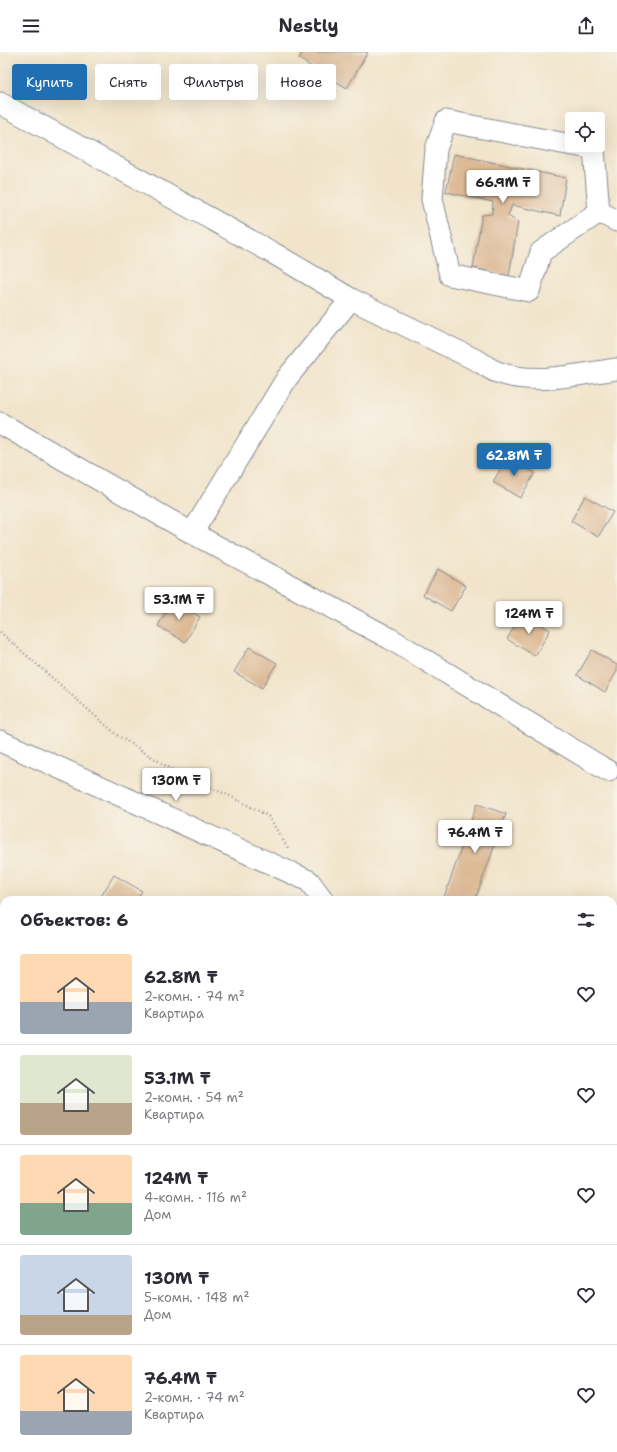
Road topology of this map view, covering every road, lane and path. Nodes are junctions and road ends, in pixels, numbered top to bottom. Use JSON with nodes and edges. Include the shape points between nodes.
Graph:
{"nodes":[{"id":1,"x":0,"y":103,"type":"edge"},
{"id":2,"x":565,"y":143,"type":"edge"},
{"id":3,"x":595,"y":152,"type":"edge"},
{"id":4,"x":608,"y":217,"type":"edge"},
{"id":5,"x":351,"y":299,"type":"junction"},
{"id":6,"x":617,"y":369,"type":"edge"},
{"id":7,"x":0,"y":423,"type":"edge"},
{"id":8,"x":192,"y":534,"type":"junction"},
{"id":9,"x":0,"y":632,"type":"edge"},
{"id":10,"x":0,"y":741,"type":"edge"},
{"id":11,"x":608,"y":771,"type":"dead end"},
{"id":12,"x":288,"y":848,"type":"dead end"},
{"id":13,"x":320,"y":896,"type":"edge"}],
"edges":[{"from":1,"to":5,"type":"street","via":[[273,253]]},
{"from":2,"to":4,"type":"street","via":[[446,121],[436,149],[432,199],[450,275],[529,291],[541,252]]},
{"from":3,"to":4,"type":"street"},
{"from":5,"to":6,"type":"street","via":[[497,372],[538,380]]},
{"from":5,"to":8,"type":"street","via":[[287,378]]},
{"from":7,"to":8,"type":"street"},
{"from":8,"to":11,"type":"street","via":[[389,638]]},
{"from":9,"to":12,"type":"path","via":[[117,735],[187,779],[226,794],[268,816]]},
{"from":10,"to":13,"type":"street","via":[[308,881]]}]}
